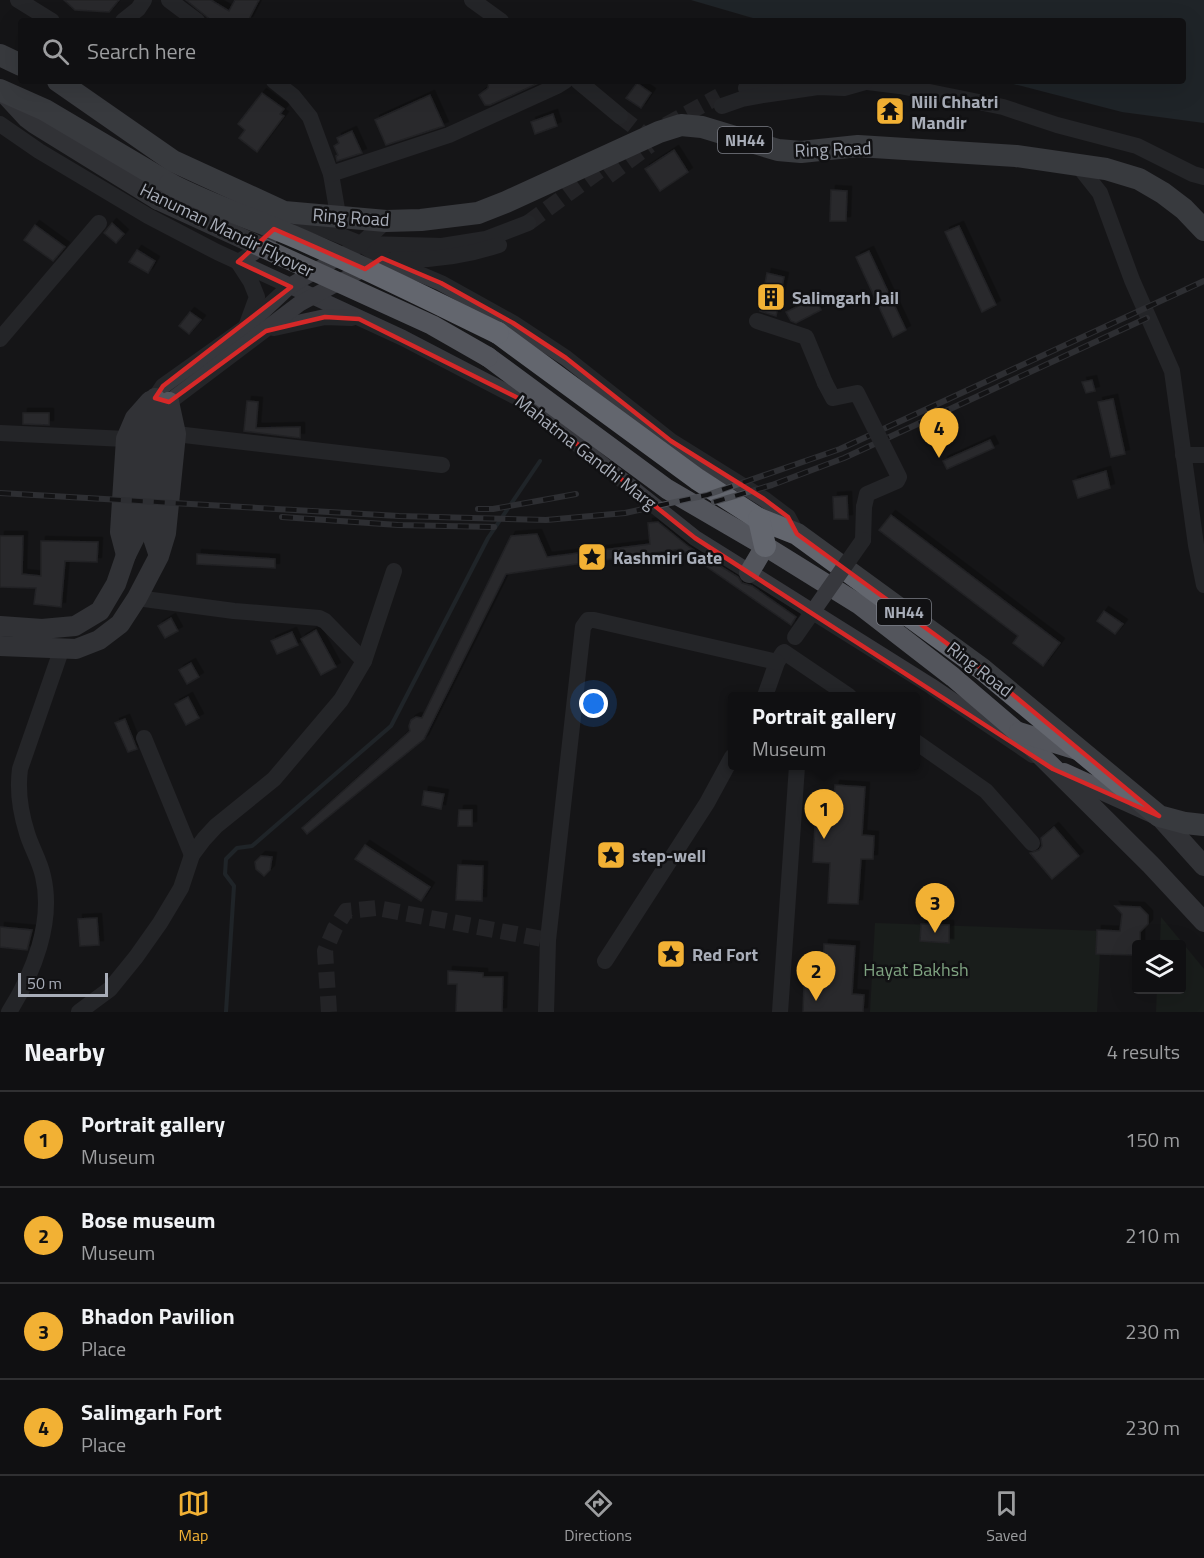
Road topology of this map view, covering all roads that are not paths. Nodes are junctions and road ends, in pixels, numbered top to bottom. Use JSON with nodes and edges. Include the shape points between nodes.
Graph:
{"nodes":[{"id":1,"x":18,"y":0,"type":"edge"},
{"id":2,"x":144,"y":0,"type":"edge"},
{"id":3,"x":169,"y":0,"type":"edge"},
{"id":4,"x":472,"y":0,"type":"edge"},
{"id":5,"x":47,"y":18,"type":"edge"},
{"id":6,"x":127,"y":18,"type":"edge"},
{"id":7,"x":193,"y":18,"type":"edge"},
{"id":8,"x":497,"y":18,"type":"edge"},
{"id":9,"x":0,"y":55,"type":"edge"},
{"id":10,"x":18,"y":64,"type":"edge"},
{"id":11,"x":62,"y":84,"type":"edge"},
{"id":12,"x":278,"y":84,"type":"edge"},
{"id":13,"x":560,"y":84,"type":"edge"},
{"id":14,"x":582,"y":84,"type":"edge"},
{"id":15,"x":767,"y":84,"type":"edge"},
{"id":16,"x":857,"y":84,"type":"edge"},
{"id":17,"x":882,"y":84,"type":"edge"},
{"id":18,"x":1,"y":91,"type":"edge"},
{"id":19,"x":620,"y":116,"type":"tunnel mouth"},
{"id":20,"x":40,"y":117,"type":"junction"},
{"id":21,"x":0,"y":124,"type":"edge"},
{"id":22,"x":1077,"y":164,"type":"junction"},
{"id":23,"x":331,"y":174,"type":"junction"},
{"id":24,"x":1200,"y":179,"type":"edge"},
{"id":25,"x":284,"y":212,"type":"junction"},
{"id":26,"x":338,"y":215,"type":"junction"},
{"id":27,"x":386,"y":220,"type":"junction"},
{"id":28,"x":99,"y":223,"type":"dead end"},
{"id":29,"x":1204,"y":230,"type":"edge"},
{"id":30,"x":361,"y":244,"type":"junction"},
{"id":31,"x":382,"y":258,"type":"junction"},
{"id":32,"x":238,"y":262,"type":"junction"},
{"id":33,"x":290,"y":286,"type":"junction"},
{"id":34,"x":314,"y":297,"type":"junction"},
{"id":35,"x":359,"y":319,"type":"junction"},
{"id":36,"x":757,"y":321,"type":"dead end"},
{"id":37,"x":246,"y":327,"type":"junction"},
{"id":38,"x":266,"y":331,"type":"junction"},
{"id":39,"x":0,"y":339,"type":"edge"},
{"id":40,"x":162,"y":400,"type":"junction"},
{"id":41,"x":634,"y":431,"type":"junction"},
{"id":42,"x":0,"y":433,"type":"edge"},
{"id":43,"x":176,"y":434,"type":"junction"},
{"id":44,"x":126,"y":439,"type":"junction"},
{"id":45,"x":672,"y":441,"type":"junction"},
{"id":46,"x":1183,"y":455,"type":"junction"},
{"id":47,"x":1204,"y":455,"type":"edge"},
{"id":48,"x":442,"y":465,"type":"dead end"},
{"id":49,"x":759,"y":519,"type":"junction"},
{"id":50,"x":797,"y":534,"type":"junction"},
{"id":51,"x":765,"y":546,"type":"junction"},
{"id":52,"x":126,"y":555,"type":"junction"},
{"id":53,"x":159,"y":556,"type":"junction"},
{"id":54,"x":394,"y":571,"type":"dead end"},
{"id":55,"x":749,"y":573,"type":"junction"},
{"id":56,"x":1204,"y":585,"type":"edge"},
{"id":57,"x":137,"y":598,"type":"junction"},
{"id":58,"x":0,"y":626,"type":"edge"},
{"id":59,"x":0,"y":646,"type":"edge"},
{"id":60,"x":63,"y":648,"type":"junction"},
{"id":61,"x":781,"y":657,"type":"junction"},
{"id":62,"x":364,"y":661,"type":"junction"},
{"id":63,"x":767,"y":692,"type":"edge"},
{"id":64,"x":842,"y":692,"type":"edge"},
{"id":65,"x":1015,"y":730,"type":"junction"},
{"id":66,"x":144,"y":738,"type":"dead end"},
{"id":67,"x":920,"y":745,"type":"edge"},
{"id":68,"x":1085,"y":753,"type":"junction"},
{"id":69,"x":728,"y":765,"type":"edge"},
{"id":70,"x":1053,"y":769,"type":"junction"},
{"id":71,"x":797,"y":770,"type":"edge"},
{"id":72,"x":1159,"y":816,"type":"junction"},
{"id":73,"x":1204,"y":825,"type":"edge"},
{"id":74,"x":1032,"y":843,"type":"dead end"},
{"id":75,"x":192,"y":855,"type":"junction"},
{"id":76,"x":1204,"y":866,"type":"edge"},
{"id":77,"x":1204,"y":922,"type":"edge"},
{"id":78,"x":605,"y":961,"type":"dead end"},
{"id":79,"x":9,"y":1012,"type":"edge"},
{"id":80,"x":79,"y":1012,"type":"edge"},
{"id":81,"x":546,"y":1012,"type":"edge"},
{"id":82,"x":780,"y":1012,"type":"edge"}],
"edges":[{"from":1,"to":5,"type":"street"},
{"from":2,"to":6,"type":"street"},
{"from":3,"to":7,"type":"street"},
{"from":4,"to":8,"type":"street"},
{"from":9,"to":10,"type":"highway"},
{"from":11,"to":25,"type":"highway","via":[[173,161]]},
{"from":12,"to":23,"type":"street","via":[[310,117]]},
{"from":13,"to":23,"type":"street","via":[[449,135]]},
{"from":14,"to":19,"type":"street"},
{"from":15,"to":16,"type":"street","via":[[720,101]]},
{"from":17,"to":24,"type":"street","via":[[1003,107],[1137,146]]},
{"from":18,"to":20,"type":"highway","name":"Hanuman Mandir Flyover"},
{"from":20,"to":41,"type":"highway","name":"Hanuman Mandir Flyover","bridge":true,"via":[[201,200],[288,234],[498,333]]},
{"from":20,"to":51,"type":"main road","name":"Hanuman Mandir Flyover","bridge":true,"via":[[158,200],[432,325],[488,357],[667,489]]},
{"from":21,"to":32,"type":"street","name":"Mahatma Gandhi Marg","via":[[148,216]]},
{"from":22,"to":27,"type":"highway","name":"Ring Road","number":"NH44","via":[[858,146],[801,152],[778,150],[702,127],[681,125],[478,213]]},
{"from":22,"to":29,"type":"highway","name":"Ring Road","number":"NH44","via":[[1139,179],[1184,208]]},
{"from":22,"to":46,"type":"street","via":[[1100,193],[1132,280],[1168,358]]},
{"from":23,"to":26,"type":"street"},
{"from":25,"to":26,"type":"highway","name":"Ring Road","number":"NH44"},
{"from":25,"to":30,"type":"street"},
{"from":25,"to":32,"type":"street","via":[[268,239]]},
{"from":26,"to":27,"type":"highway","name":"Ring Road","number":"NH44"},
{"from":27,"to":30,"type":"street"},
{"from":28,"to":39,"type":"street"},
{"from":30,"to":31,"type":"street"},
{"from":30,"to":31,"type":"street","via":[[442,246],[530,227],[506,243],[476,253],[423,260]]},
{"from":30,"to":33,"type":"street"},
{"from":31,"to":34,"type":"street"},
{"from":31,"to":45,"type":"street","via":[[441,283],[513,323],[566,358]]},
{"from":32,"to":33,"type":"street","name":"Mahatma Gandhi Marg"},
{"from":32,"to":37,"type":"street","via":[[256,297]]},
{"from":33,"to":34,"type":"street","name":"Mahatma Gandhi Marg"},
{"from":33,"to":37,"type":"street"},
{"from":34,"to":35,"type":"street","name":"Mahatma Gandhi Marg"},
{"from":34,"to":38,"type":"street"},
{"from":35,"to":38,"type":"street","via":[[325,317]]},
{"from":35,"to":55,"type":"street","name":"Mahatma Gandhi Marg","via":[[522,400],[695,538]]},
{"from":36,"to":61,"type":"street","bridge":true,"via":[[806,337],[833,398],[857,393],[898,477],[897,481],[867,494],[863,540]]},
{"from":37,"to":40,"type":"street","via":[[163,386]]},
{"from":38,"to":40,"type":"street"},
{"from":40,"to":43,"type":"main road"},
{"from":40,"to":44,"type":"main road","via":[[147,403]]},
{"from":40,"to":52,"type":"main road","via":[[143,441],[135,537]]},
{"from":40,"to":53,"type":"main road","via":[[152,536]]},
{"from":41,"to":45,"type":"highway"},
{"from":41,"to":49,"type":"highway","name":"Ring Road","number":"NH44"},
{"from":42,"to":44,"type":"street"},
{"from":43,"to":48,"type":"street"},
{"from":43,"to":53,"type":"main road","via":[[166,533]]},
{"from":44,"to":52,"type":"main road","via":[[120,532]]},
{"from":45,"to":50,"type":"street","via":[[764,499],[788,518]]},
{"from":46,"to":47,"type":"street"},
{"from":46,"to":56,"type":"street"},
{"from":49,"to":50,"type":"highway","name":"Ring Road","number":"NH44"},
{"from":49,"to":51,"type":"highway"},
{"from":50,"to":68,"type":"highway","name":"Ring Road","number":"NH44","via":[[982,669]]},
{"from":51,"to":55,"type":"main road"},
{"from":51,"to":65,"type":"main road","name":"Mahatma Gandhi Marg","via":[[860,604]]},
{"from":52,"to":58,"type":"main road","via":[[116,584],[100,611],[75,626]]},
{"from":53,"to":57,"type":"main road"},
{"from":54,"to":62,"type":"street"},
{"from":55,"to":70,"type":"street","name":"Mahatma Gandhi Marg","via":[[931,686]]},
{"from":57,"to":60,"type":"main road","via":[[120,624],[99,640],[76,649]]},
{"from":57,"to":62,"type":"street","via":[[319,618]]},
{"from":59,"to":60,"type":"main road"},
{"from":60,"to":79,"type":"street","via":[[20,769],[20,806],[43,877],[45,919],[25,987]]},
{"from":61,"to":63,"type":"street"},
{"from":61,"to":64,"type":"street"},
{"from":61,"to":81,"type":"street","via":[[594,620],[588,620],[582,627],[548,940]]},
{"from":62,"to":75,"type":"street","via":[[341,700],[308,742],[274,780],[216,826]]},
{"from":65,"to":68,"type":"main road"},
{"from":65,"to":70,"type":"main road","name":"Mahatma Gandhi Marg"},
{"from":66,"to":75,"type":"street"},
{"from":67,"to":74,"type":"street","via":[[986,790]]},
{"from":68,"to":72,"type":"highway","name":"Ring Road","number":"NH44"},
{"from":69,"to":78,"type":"street"},
{"from":70,"to":72,"type":"main road"},
{"from":70,"to":77,"type":"main road","name":"Mahatma Gandhi Marg"},
{"from":71,"to":82,"type":"street"},
{"from":72,"to":73,"type":"highway","name":"Ring Road","number":"NH44"},
{"from":72,"to":76,"type":"main road"},
{"from":75,"to":80,"type":"street","via":[[181,888],[136,957],[110,990]]}]}
